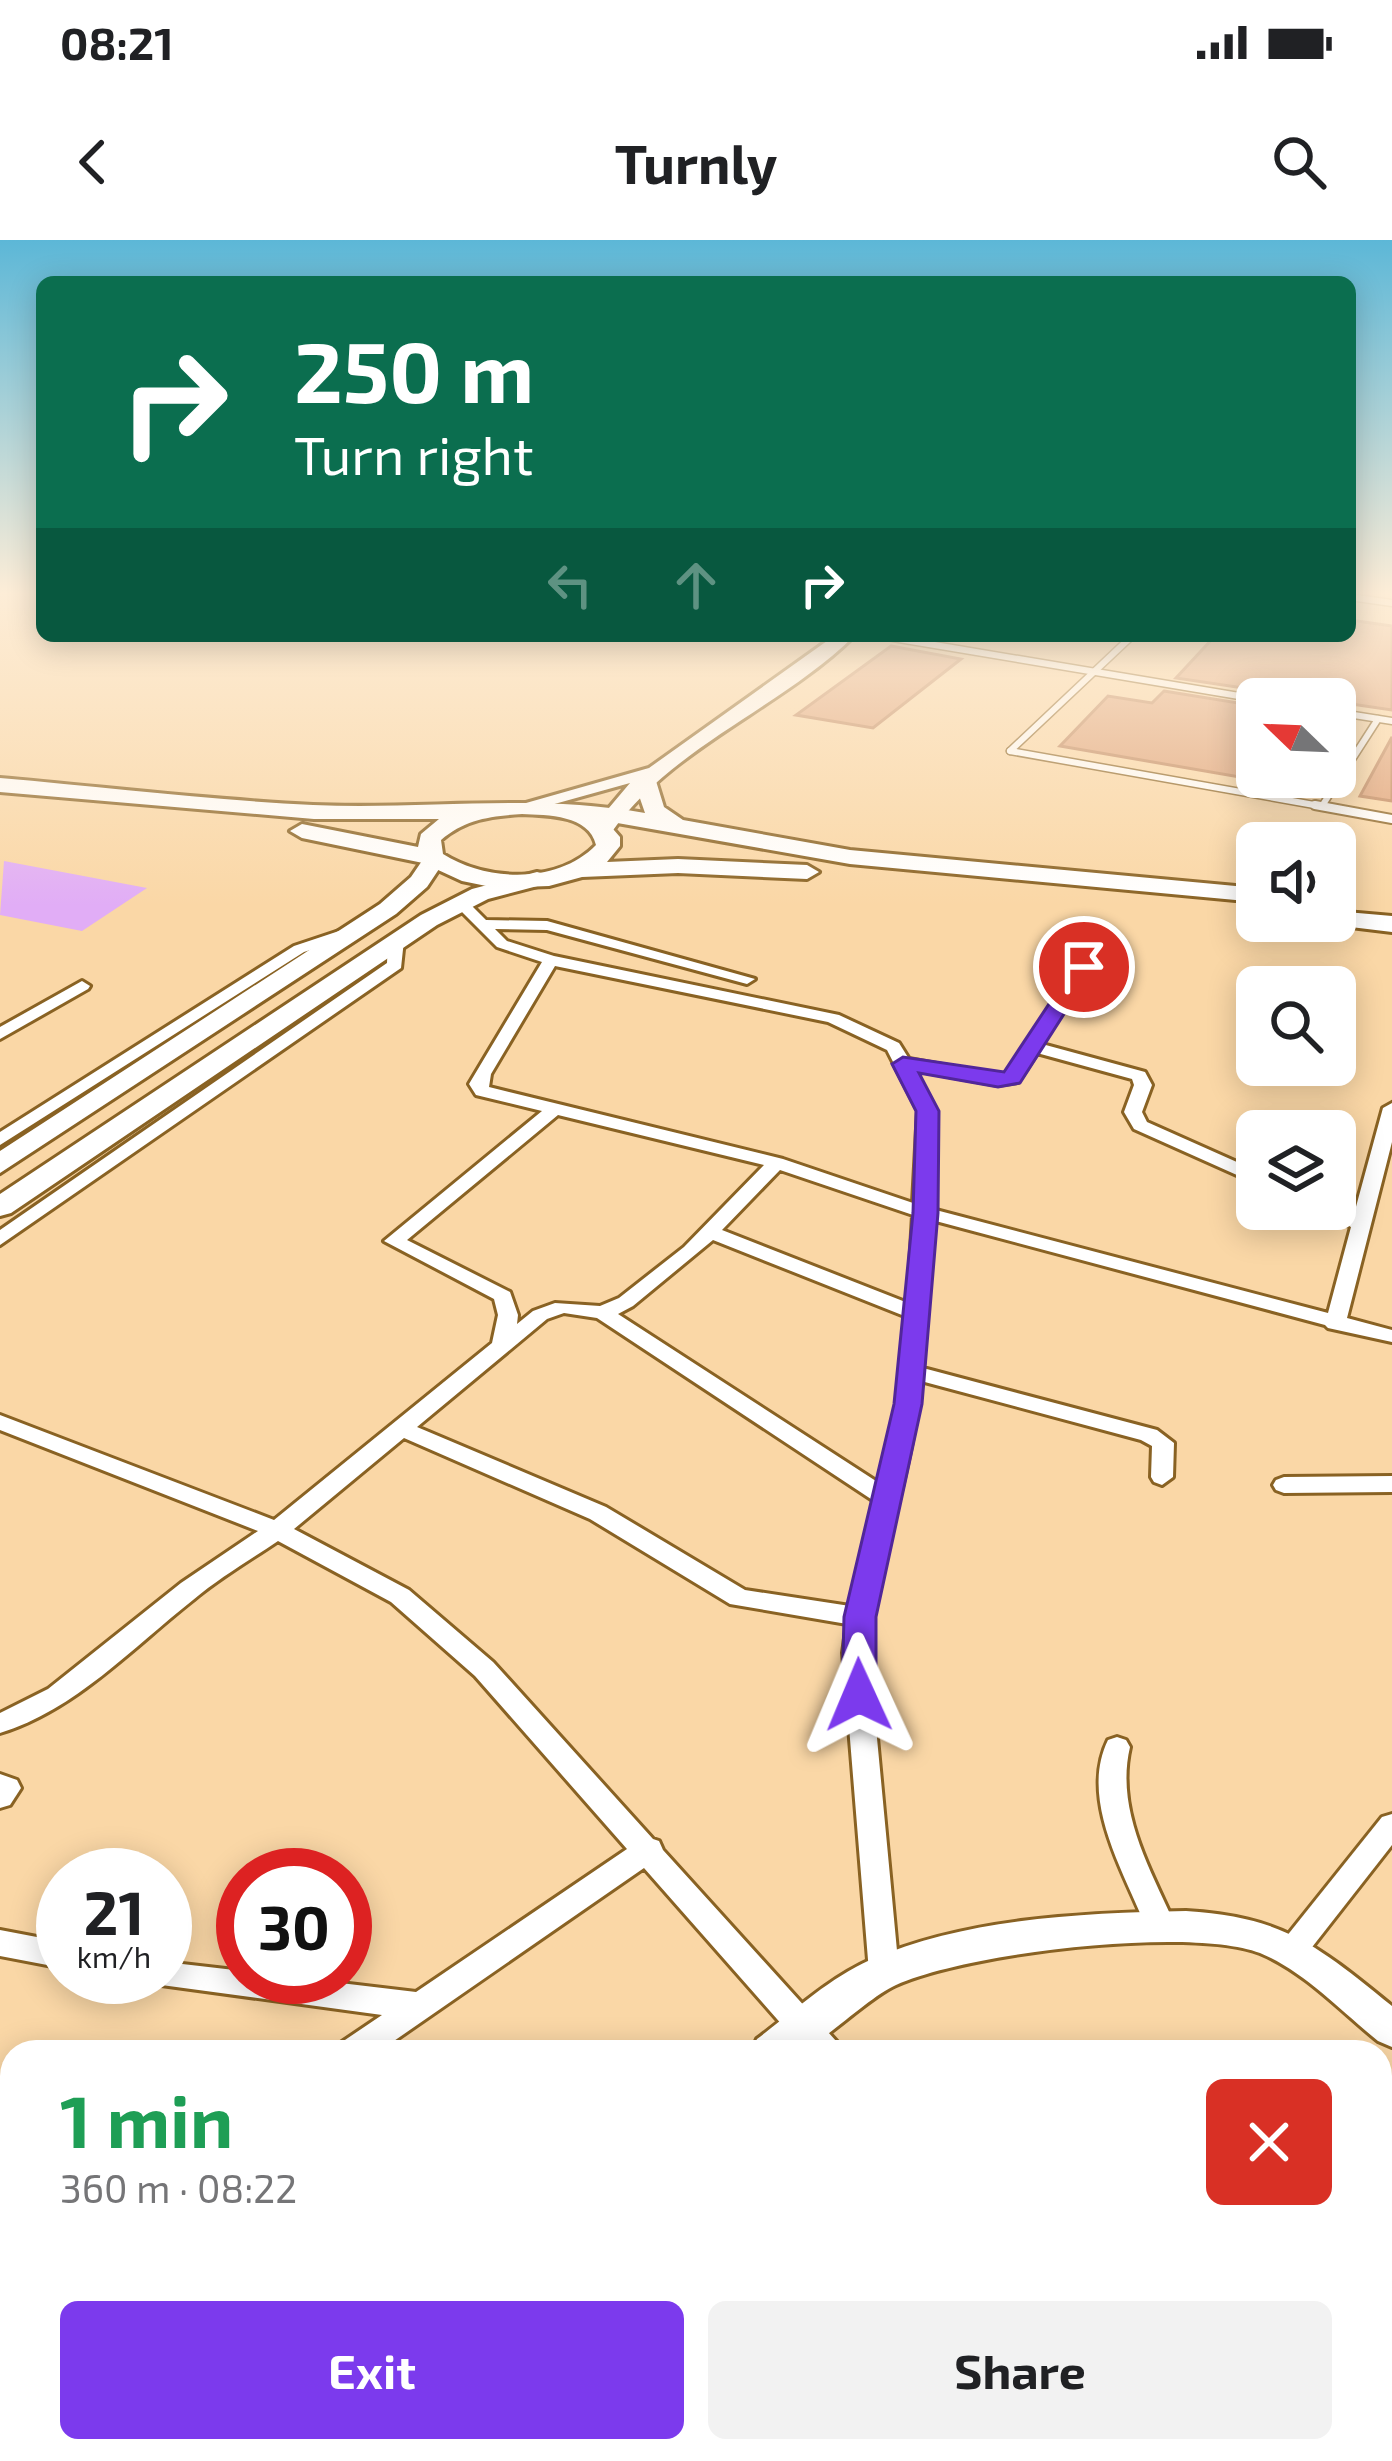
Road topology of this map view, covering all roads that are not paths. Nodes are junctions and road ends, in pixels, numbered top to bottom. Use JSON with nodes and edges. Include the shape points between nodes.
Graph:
{"nodes":[{"id":1,"x":758,"y":699,"type":"edge"},
{"id":2,"x":1066,"y":699,"type":"edge"},
{"id":3,"x":1356,"y":715,"type":"edge"},
{"id":4,"x":1378,"y":719,"type":"junction"},
{"id":5,"x":1392,"y":721,"type":"edge"},
{"id":6,"x":654,"y":774,"type":"junction"},
{"id":7,"x":0,"y":785,"type":"edge"},
{"id":8,"x":0,"y":800,"type":"edge"},
{"id":9,"x":1322,"y":806,"type":"junction"},
{"id":10,"x":522,"y":807,"type":"junction"},
{"id":11,"x":481,"y":812,"type":"junction"},
{"id":12,"x":1392,"y":819,"type":"edge"},
{"id":13,"x":608,"y":821,"type":"junction"},
{"id":14,"x":678,"y":827,"type":"junction"},
{"id":15,"x":433,"y":858,"type":"junction"},
{"id":16,"x":577,"y":870,"type":"junction"},
{"id":17,"x":537,"y":879,"type":"junction"},
{"id":18,"x":1236,"y":894,"type":"edge"},
{"id":19,"x":460,"y":902,"type":"junction"},
{"id":20,"x":1356,"y":904,"type":"edge"},
{"id":21,"x":1392,"y":908,"type":"edge"},
{"id":22,"x":1236,"y":910,"type":"edge"},
{"id":23,"x":1356,"y":921,"type":"edge"},
{"id":24,"x":484,"y":924,"type":"junction"},
{"id":25,"x":1392,"y":924,"type":"edge"},
{"id":26,"x":358,"y":930,"type":"junction"},
{"id":27,"x":396,"y":940,"type":"junction"},
{"id":28,"x":550,"y":960,"type":"junction"},
{"id":29,"x":1084,"y":967,"type":"dead end"},
{"id":30,"x":747,"y":979,"type":"dead end"},
{"id":31,"x":82,"y":986,"type":"dead end"},
{"id":32,"x":0,"y":1034,"type":"edge"},
{"id":33,"x":1034,"y":1047,"type":"junction"},
{"id":34,"x":903,"y":1064,"type":"junction"},
{"id":35,"x":556,"y":1108,"type":"junction"},
{"id":36,"x":1392,"y":1108,"type":"edge"},
{"id":37,"x":0,"y":1140,"type":"edge"},
{"id":38,"x":777,"y":1163,"type":"junction"},
{"id":39,"x":0,"y":1164,"type":"edge"},
{"id":40,"x":1236,"y":1168,"type":"edge"},
{"id":41,"x":0,"y":1208,"type":"edge"},
{"id":42,"x":926,"y":1213,"type":"junction"},
{"id":43,"x":1356,"y":1222,"type":"edge"},
{"id":44,"x":1362,"y":1225,"type":"junction"},
{"id":45,"x":710,"y":1232,"type":"junction"},
{"id":46,"x":0,"y":1239,"type":"edge"},
{"id":47,"x":603,"y":1313,"type":"junction"},
{"id":48,"x":918,"y":1314,"type":"junction"},
{"id":49,"x":1335,"y":1324,"type":"junction"},
{"id":50,"x":1392,"y":1336,"type":"edge"},
{"id":51,"x":502,"y":1347,"type":"junction"},
{"id":52,"x":912,"y":1372,"type":"junction"},
{"id":53,"x":0,"y":1422,"type":"edge"},
{"id":54,"x":405,"y":1430,"type":"junction"},
{"id":55,"x":1162,"y":1477,"type":"dead end"},
{"id":56,"x":1392,"y":1484,"type":"edge"},
{"id":57,"x":1284,"y":1485,"type":"dead end"},
{"id":58,"x":890,"y":1500,"type":"junction"},
{"id":59,"x":278,"y":1530,"type":"junction"},
{"id":60,"x":860,"y":1617,"type":"junction"},
{"id":61,"x":0,"y":1723,"type":"edge"},
{"id":62,"x":1117,"y":1747,"type":"dead end"},
{"id":63,"x":0,"y":1785,"type":"edge"},
{"id":64,"x":0,"y":1797,"type":"edge"},
{"id":65,"x":1392,"y":1825,"type":"edge"},
{"id":66,"x":649,"y":1849,"type":"junction"},
{"id":67,"x":1161,"y":1927,"type":"junction"},
{"id":68,"x":0,"y":1943,"type":"edge"},
{"id":69,"x":36,"y":1950,"type":"edge"},
{"id":70,"x":1292,"y":1951,"type":"junction"},
{"id":71,"x":884,"y":1972,"type":"junction"},
{"id":72,"x":192,"y":1978,"type":"edge"},
{"id":73,"x":420,"y":2006,"type":"junction"},
{"id":74,"x":1392,"y":2029,"type":"edge"},
{"id":75,"x":370,"y":2040,"type":"edge"},
{"id":76,"x":815,"y":2040,"type":"edge"}],
"edges":[{"from":1,"to":6,"type":"main road"},
{"from":2,"to":9,"type":"lane","via":[[1010,751]]},
{"from":3,"to":4,"type":"lane"},
{"from":4,"to":5,"type":"lane"},
{"from":4,"to":9,"type":"lane"},
{"from":6,"to":10,"type":"main road"},
{"from":6,"to":13,"type":"main road"},
{"from":6,"to":14,"type":"main road","via":[[647,800]]},
{"from":7,"to":11,"type":"main road","via":[[314,812]]},
{"from":8,"to":15,"type":"main road","via":[[296,830]]},
{"from":9,"to":12,"type":"lane"},
{"from":10,"to":11,"type":"main road"},
{"from":10,"to":13,"type":"main road"},
{"from":11,"to":15,"type":"main road","via":[[436,831],[428,848]]},
{"from":13,"to":14,"type":"main road"},
{"from":13,"to":16,"type":"main road","via":[[603,854]]},
{"from":14,"to":18,"type":"main road","via":[[850,857]]},
{"from":15,"to":17,"type":"main road","via":[[471,877]]},
{"from":15,"to":26,"type":"main road","via":[[405,895]]},
{"from":16,"to":17,"type":"main road"},
{"from":16,"to":22,"type":"main road","via":[[805,872]]},
{"from":17,"to":19,"type":"main road"},
{"from":19,"to":24,"type":"street"},
{"from":19,"to":27,"type":"main road"},
{"from":20,"to":21,"type":"main road"},
{"from":23,"to":25,"type":"main road"},
{"from":24,"to":28,"type":"street","via":[[502,944]]},
{"from":24,"to":30,"type":"street","via":[[548,926]]},
{"from":26,"to":37,"type":"street","via":[[299,949]]},
{"from":26,"to":39,"type":"main road"},
{"from":27,"to":41,"type":"main road"},
{"from":27,"to":46,"type":"street","via":[[395,965]]},
{"from":28,"to":34,"type":"street","via":[[833,1018],[892,1047]]},
{"from":28,"to":35,"type":"street","via":[[478,1084]]},
{"from":29,"to":33,"type":"street"},
{"from":31,"to":32,"type":"street"},
{"from":33,"to":34,"type":"street","via":[[1005,1080]]},
{"from":33,"to":40,"type":"street","via":[[1139,1076],[1136,1122]]},
{"from":34,"to":42,"type":"street","via":[[928,1111]]},
{"from":35,"to":38,"type":"street"},
{"from":35,"to":51,"type":"street","via":[[394,1241],[503,1296]]},
{"from":36,"to":44,"type":"street"},
{"from":38,"to":42,"type":"street"},
{"from":38,"to":45,"type":"street"},
{"from":42,"to":48,"type":"street"},
{"from":42,"to":49,"type":"street"},
{"from":43,"to":44,"type":"street"},
{"from":44,"to":49,"type":"street"},
{"from":45,"to":47,"type":"street"},
{"from":45,"to":48,"type":"street"},
{"from":47,"to":51,"type":"street","via":[[562,1307]]},
{"from":47,"to":58,"type":"street"},
{"from":48,"to":52,"type":"street"},
{"from":49,"to":50,"type":"street"},
{"from":51,"to":54,"type":"street"},
{"from":52,"to":55,"type":"street","via":[[1149,1435],[1166,1451]]},
{"from":52,"to":58,"type":"street"},
{"from":53,"to":59,"type":"street"},
{"from":54,"to":59,"type":"street"},
{"from":54,"to":60,"type":"street","via":[[598,1513],[739,1598]]},
{"from":56,"to":57,"type":"street"},
{"from":58,"to":60,"type":"street"},
{"from":59,"to":61,"type":"street","via":[[57,1696]]},
{"from":59,"to":66,"type":"street","via":[[400,1596],[484,1669]]},
{"from":60,"to":71,"type":"street","via":[[856,1653]]},
{"from":62,"to":67,"type":"street","via":[[1112,1801]]},
{"from":63,"to":64,"type":"street","via":[[7,1788]]},
{"from":65,"to":70,"type":"street"},
{"from":66,"to":73,"type":"street"},
{"from":66,"to":76,"type":"street"},
{"from":67,"to":70,"type":"street","via":[[1228,1928]]},
{"from":67,"to":71,"type":"street","via":[[1054,1936]]},
{"from":68,"to":69,"type":"street"},
{"from":70,"to":74,"type":"street"},
{"from":71,"to":76,"type":"street"},
{"from":72,"to":73,"type":"street"},
{"from":73,"to":75,"type":"street"}]}
